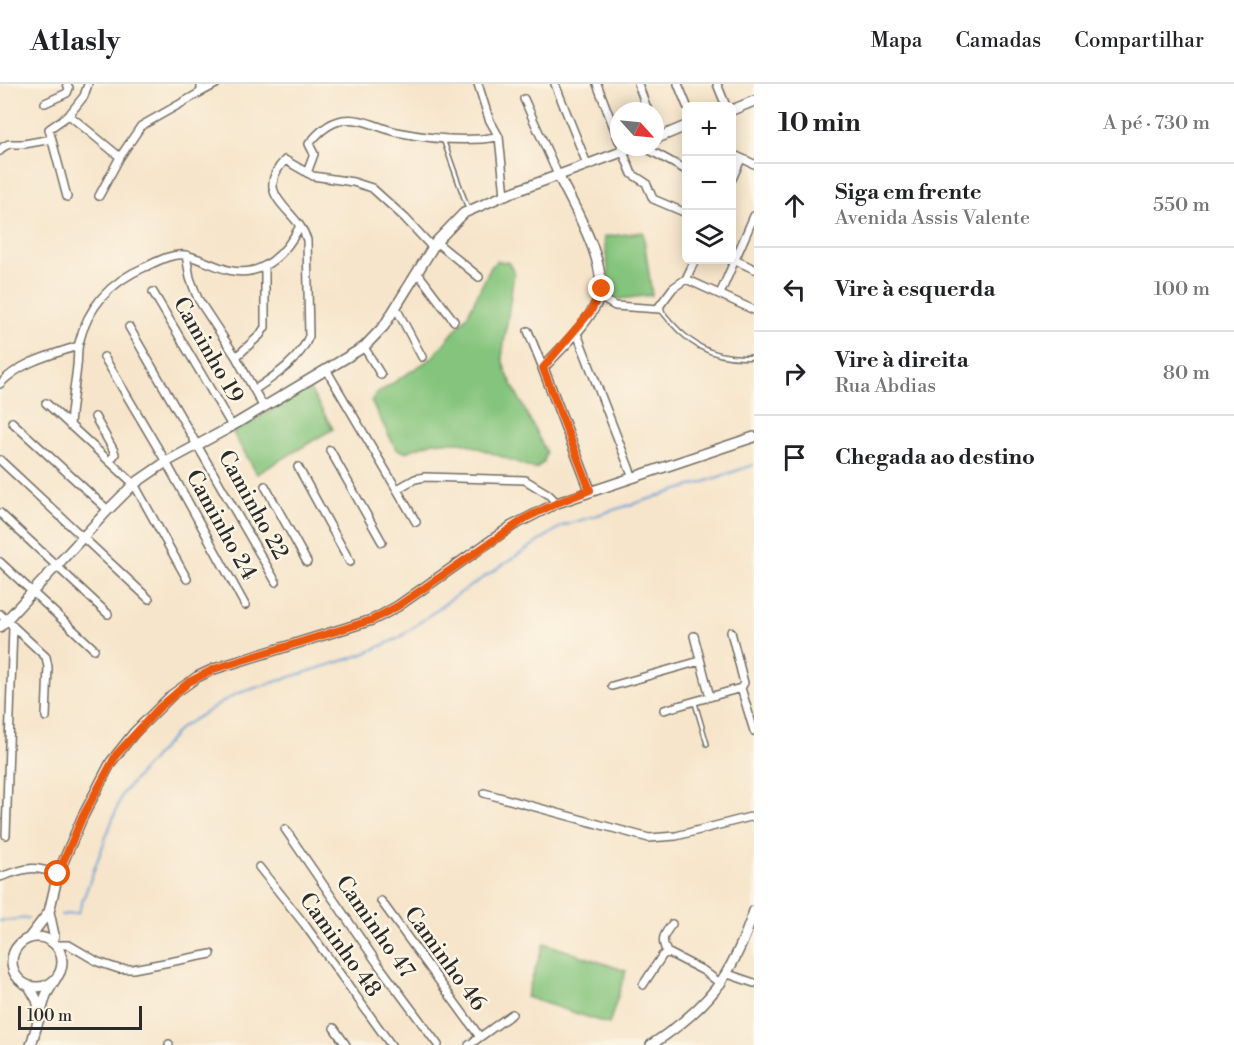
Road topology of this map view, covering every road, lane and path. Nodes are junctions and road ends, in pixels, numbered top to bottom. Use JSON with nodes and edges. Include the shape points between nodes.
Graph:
{"nodes":[{"id":1,"x":67,"y":84,"type":"edge"},
{"id":2,"x":88,"y":84,"type":"edge"},
{"id":3,"x":216,"y":84,"type":"edge"},
{"id":4,"x":478,"y":84,"type":"edge"},
{"id":5,"x":555,"y":84,"type":"edge"},
{"id":6,"x":597,"y":84,"type":"edge"},
{"id":7,"x":638,"y":84,"type":"edge"},
{"id":8,"x":678,"y":84,"type":"edge"},
{"id":9,"x":717,"y":84,"type":"edge"},
{"id":10,"x":201,"y":88,"type":"edge"},
{"id":11,"x":524,"y":99,"type":"dead end"},
{"id":12,"x":754,"y":101,"type":"edge"},
{"id":13,"x":645,"y":102,"type":"edge"},
{"id":14,"x":685,"y":102,"type":"edge"},
{"id":15,"x":724,"y":102,"type":"edge"},
{"id":16,"x":45,"y":103,"type":"dead end"},
{"id":17,"x":736,"y":108,"type":"edge"},
{"id":18,"x":69,"y":115,"type":"junction"},
{"id":19,"x":610,"y":118,"type":"edge"},
{"id":20,"x":682,"y":127,"type":"edge"},
{"id":21,"x":664,"y":133,"type":"edge"},
{"id":22,"x":500,"y":136,"type":"junction"},
{"id":23,"x":443,"y":137,"type":"junction"},
{"id":24,"x":52,"y":139,"type":"junction"},
{"id":25,"x":0,"y":151,"type":"edge"},
{"id":26,"x":610,"y":154,"type":"edge"},
{"id":27,"x":625,"y":156,"type":"edge"},
{"id":28,"x":661,"y":156,"type":"edge"},
{"id":29,"x":736,"y":156,"type":"edge"},
{"id":30,"x":120,"y":157,"type":"junction"},
{"id":31,"x":741,"y":159,"type":"junction"},
{"id":32,"x":587,"y":164,"type":"junction"},
{"id":33,"x":754,"y":164,"type":"edge"},
{"id":34,"x":682,"y":167,"type":"edge"},
{"id":35,"x":736,"y":170,"type":"edge"},
{"id":36,"x":307,"y":173,"type":"junction"},
{"id":37,"x":558,"y":175,"type":"junction"},
{"id":38,"x":505,"y":195,"type":"junction"},
{"id":39,"x":99,"y":196,"type":"dead end"},
{"id":40,"x":67,"y":197,"type":"dead end"},
{"id":41,"x":469,"y":210,"type":"junction"},
{"id":42,"x":682,"y":211,"type":"edge"},
{"id":43,"x":754,"y":216,"type":"edge"},
{"id":44,"x":300,"y":226,"type":"junction"},
{"id":45,"x":752,"y":229,"type":"edge"},
{"id":46,"x":434,"y":245,"type":"junction"},
{"id":47,"x":186,"y":255,"type":"junction"},
{"id":48,"x":736,"y":258,"type":"edge"},
{"id":49,"x":736,"y":260,"type":"edge"},
{"id":50,"x":693,"y":264,"type":"edge"},
{"id":51,"x":733,"y":264,"type":"edge"},
{"id":52,"x":265,"y":266,"type":"junction"},
{"id":53,"x":754,"y":269,"type":"edge"},
{"id":54,"x":417,"y":272,"type":"junction"},
{"id":55,"x":479,"y":277,"type":"dead end"},
{"id":56,"x":686,"y":279,"type":"junction"},
{"id":57,"x":153,"y":292,"type":"dead end"},
{"id":58,"x":720,"y":294,"type":"junction"},
{"id":59,"x":599,"y":297,"type":"junction"},
{"id":60,"x":396,"y":308,"type":"junction"},
{"id":61,"x":659,"y":309,"type":"junction"},
{"id":62,"x":754,"y":310,"type":"edge"},
{"id":63,"x":454,"y":321,"type":"dead end"},
{"id":64,"x":129,"y":327,"type":"dead end"},
{"id":65,"x":528,"y":331,"type":"dead end"},
{"id":66,"x":576,"y":331,"type":"junction"},
{"id":67,"x":78,"y":346,"type":"junction"},
{"id":68,"x":364,"y":347,"type":"junction"},
{"id":69,"x":104,"y":357,"type":"dead end"},
{"id":70,"x":236,"y":357,"type":"junction"},
{"id":71,"x":422,"y":357,"type":"dead end"},
{"id":72,"x":754,"y":357,"type":"edge"},
{"id":73,"x":543,"y":368,"type":"junction"},
{"id":74,"x":327,"y":371,"type":"junction"},
{"id":75,"x":381,"y":375,"type":"dead end"},
{"id":76,"x":0,"y":384,"type":"edge"},
{"id":77,"x":254,"y":390,"type":"junction"},
{"id":78,"x":46,"y":403,"type":"dead end"},
{"id":79,"x":263,"y":406,"type":"junction"},
{"id":80,"x":95,"y":417,"type":"dead end"},
{"id":81,"x":12,"y":422,"type":"dead end"},
{"id":82,"x":70,"y":426,"type":"junction"},
{"id":83,"x":232,"y":426,"type":"junction"},
{"id":84,"x":754,"y":437,"type":"edge"},
{"id":85,"x":198,"y":445,"type":"junction"},
{"id":86,"x":330,"y":450,"type":"dead end"},
{"id":87,"x":0,"y":460,"type":"edge"},
{"id":88,"x":110,"y":461,"type":"junction"},
{"id":89,"x":166,"y":462,"type":"junction"},
{"id":90,"x":298,"y":467,"type":"dead end"},
{"id":91,"x":633,"y":478,"type":"junction"},
{"id":92,"x":134,"y":484,"type":"junction"},
{"id":93,"x":265,"y":486,"type":"dead end"},
{"id":94,"x":397,"y":489,"type":"junction"},
{"id":95,"x":590,"y":490,"type":"junction"},
{"id":96,"x":557,"y":503,"type":"junction"},
{"id":97,"x":108,"y":510,"type":"junction"},
{"id":98,"x":0,"y":513,"type":"edge"},
{"id":99,"x":416,"y":522,"type":"dead end"},
{"id":100,"x":82,"y":538,"type":"junction"},
{"id":101,"x":382,"y":542,"type":"dead end"},
{"id":102,"x":0,"y":562,"type":"edge"},
{"id":103,"x":307,"y":562,"type":"dead end"},
{"id":104,"x":350,"y":562,"type":"dead end"},
{"id":105,"x":57,"y":566,"type":"junction"},
{"id":106,"x":187,"y":579,"type":"dead end"},
{"id":107,"x":276,"y":582,"type":"dead end"},
{"id":108,"x":33,"y":592,"type":"junction"},
{"id":109,"x":149,"y":599,"type":"dead end"},
{"id":110,"x":245,"y":605,"type":"dead end"},
{"id":111,"x":108,"y":614,"type":"dead end"},
{"id":112,"x":5,"y":622,"type":"edge"},
{"id":113,"x":731,"y":632,"type":"dead end"},
{"id":114,"x":694,"y":636,"type":"dead end"},
{"id":115,"x":94,"y":649,"type":"dead end"},
{"id":116,"x":700,"y":661,"type":"junction"},
{"id":117,"x":612,"y":686,"type":"dead end"},
{"id":118,"x":741,"y":688,"type":"junction"},
{"id":119,"x":710,"y":696,"type":"junction"},
{"id":120,"x":694,"y":701,"type":"junction"},
{"id":121,"x":664,"y":710,"type":"dead end"},
{"id":122,"x":46,"y":717,"type":"dead end"},
{"id":123,"x":754,"y":731,"type":"edge"},
{"id":124,"x":707,"y":744,"type":"dead end"},
{"id":125,"x":484,"y":794,"type":"dead end"},
{"id":126,"x":754,"y":816,"type":"edge"},
{"id":127,"x":285,"y":829,"type":"dead end"},
{"id":128,"x":6,"y":836,"type":"dead end"},
{"id":129,"x":259,"y":867,"type":"dead end"},
{"id":130,"x":58,"y":874,"type":"junction"},
{"id":131,"x":0,"y":877,"type":"edge"},
{"id":132,"x":381,"y":901,"type":"dead end"},
{"id":133,"x":754,"y":911,"type":"edge"},
{"id":134,"x":49,"y":912,"type":"junction"},
{"id":135,"x":672,"y":924,"type":"dead end"},
{"id":136,"x":750,"y":935,"type":"edge"},
{"id":137,"x":28,"y":938,"type":"junction"},
{"id":138,"x":54,"y":944,"type":"junction"},
{"id":139,"x":667,"y":952,"type":"junction"},
{"id":140,"x":211,"y":954,"type":"dead end"},
{"id":141,"x":728,"y":974,"type":"junction"},
{"id":142,"x":56,"y":978,"type":"junction"},
{"id":143,"x":754,"y":983,"type":"edge"},
{"id":144,"x":643,"y":984,"type":"dead end"},
{"id":145,"x":721,"y":984,"type":"junction"},
{"id":146,"x":29,"y":986,"type":"junction"},
{"id":147,"x":40,"y":1012,"type":"junction"},
{"id":148,"x":512,"y":1014,"type":"dead end"},
{"id":149,"x":334,"y":1028,"type":"dead end"},
{"id":150,"x":480,"y":1037,"type":"junction"},
{"id":151,"x":31,"y":1045,"type":"edge"},
{"id":152,"x":346,"y":1045,"type":"edge"},
{"id":153,"x":391,"y":1045,"type":"edge"},
{"id":154,"x":438,"y":1045,"type":"edge"},
{"id":155,"x":469,"y":1045,"type":"edge"},
{"id":156,"x":651,"y":1045,"type":"edge"}],
"edges":[{"from":1,"to":16,"type":"street","via":[[67,93]]},
{"from":2,"to":18,"type":"street"},
{"from":3,"to":10,"type":"street"},
{"from":4,"to":22,"type":"street","via":[[489,119]]},
{"from":5,"to":32,"type":"street"},
{"from":6,"to":19,"type":"street"},
{"from":7,"to":13,"type":"street"},
{"from":8,"to":14,"type":"street"},
{"from":9,"to":15,"type":"street"},
{"from":10,"to":30,"type":"street","via":[[144,123]]},
{"from":11,"to":37,"type":"street"},
{"from":12,"to":17,"type":"main road"},
{"from":18,"to":24,"type":"street","via":[[49,129]]},
{"from":18,"to":30,"type":"street"},
{"from":20,"to":21,"type":"main road"},
{"from":22,"to":23,"type":"street","via":[[476,140]]},
{"from":22,"to":38,"type":"street"},
{"from":23,"to":36,"type":"street","via":[[341,120],[321,130],[309,144],[314,153]]},
{"from":23,"to":41,"type":"lane"},
{"from":24,"to":25,"type":"street","via":[[9,144]]},
{"from":24,"to":40,"type":"street"},
{"from":26,"to":32,"type":"main road"},
{"from":27,"to":42,"type":"street","via":[[632,174],[646,183],[653,199]]},
{"from":28,"to":34,"type":"street"},
{"from":29,"to":31,"type":"street"},
{"from":30,"to":39,"type":"street"},
{"from":31,"to":33,"type":"street"},
{"from":31,"to":35,"type":"street"},
{"from":32,"to":37,"type":"main road"},
{"from":36,"to":44,"type":"street","via":[[285,160],[273,177],[273,189],[283,208]]},
{"from":36,"to":46,"type":"street","via":[[372,188]]},
{"from":37,"to":38,"type":"main road"},
{"from":37,"to":59,"type":"main road","via":[[596,255],[602,280]]},
{"from":38,"to":41,"type":"main road"},
{"from":41,"to":46,"type":"main road"},
{"from":43,"to":45,"type":"street"},
{"from":44,"to":52,"type":"street","via":[[283,252]]},
{"from":44,"to":77,"type":"street","via":[[308,245],[309,336],[280,372]]},
{"from":45,"to":48,"type":"street"},
{"from":46,"to":54,"type":"main road"},
{"from":46,"to":55,"type":"street"},
{"from":47,"to":52,"type":"street","via":[[237,272]]},
{"from":47,"to":67,"type":"street","via":[[143,268],[110,288],[86,321]]},
{"from":47,"to":70,"type":"street","via":[[198,299]]},
{"from":49,"to":53,"type":"street"},
{"from":50,"to":56,"type":"street"},
{"from":51,"to":58,"type":"street"},
{"from":52,"to":70,"type":"street","via":[[265,327]]},
{"from":54,"to":60,"type":"main road"},
{"from":54,"to":63,"type":"street"},
{"from":56,"to":58,"type":"street"},
{"from":56,"to":61,"type":"street","via":[[673,288]]},
{"from":57,"to":83,"type":"street","name":"Caminho 19"},
{"from":58,"to":62,"type":"street"},
{"from":59,"to":61,"type":"street","via":[[615,306]]},
{"from":59,"to":66,"type":"main road"},
{"from":60,"to":68,"type":"main road"},
{"from":60,"to":71,"type":"street"},
{"from":61,"to":72,"type":"lane","via":[[699,348],[731,357]]},
{"from":64,"to":85,"type":"street","name":"Caminho 22"},
{"from":65,"to":73,"type":"street"},
{"from":66,"to":73,"type":"main road"},
{"from":66,"to":91,"type":"street"},
{"from":67,"to":76,"type":"street","via":[[27,364]]},
{"from":67,"to":82,"type":"street"},
{"from":68,"to":74,"type":"main road"},
{"from":68,"to":75,"type":"street"},
{"from":69,"to":89,"type":"street","name":"Caminho 24"},
{"from":70,"to":77,"type":"street"},
{"from":73,"to":95,"type":"main road"},
{"from":74,"to":79,"type":"main road"},
{"from":74,"to":94,"type":"street"},
{"from":77,"to":79,"type":"street"},
{"from":78,"to":82,"type":"street"},
{"from":79,"to":83,"type":"main road"},
{"from":80,"to":88,"type":"street","via":[[114,451]]},
{"from":81,"to":97,"type":"street"},
{"from":82,"to":88,"type":"street"},
{"from":83,"to":85,"type":"main road"},
{"from":84,"to":91,"type":"main road"},
{"from":85,"to":89,"type":"main road"},
{"from":85,"to":107,"type":"street","name":"Caminho 22"},
{"from":86,"to":101,"type":"street"},
{"from":87,"to":100,"type":"street"},
{"from":88,"to":92,"type":"street"},
{"from":89,"to":92,"type":"main road"},
{"from":89,"to":110,"type":"street","name":"Caminho 24"},
{"from":90,"to":104,"type":"street"},
{"from":91,"to":95,"type":"main road"},
{"from":92,"to":97,"type":"main road"},
{"from":92,"to":106,"type":"street"},
{"from":93,"to":103,"type":"street"},
{"from":94,"to":96,"type":"street","via":[[420,477],[525,480]]},
{"from":94,"to":99,"type":"street"},
{"from":95,"to":96,"type":"main road"},
{"from":96,"to":130,"type":"main road","via":[[519,522],[372,620],[214,669],[189,682],[116,755],[86,809]]},
{"from":97,"to":100,"type":"main road"},
{"from":98,"to":105,"type":"street"},
{"from":100,"to":105,"type":"main road"},
{"from":100,"to":109,"type":"street"},
{"from":102,"to":108,"type":"street"},
{"from":105,"to":108,"type":"main road"},
{"from":105,"to":111,"type":"street"},
{"from":108,"to":112,"type":"main road"},
{"from":108,"to":115,"type":"street"},
{"from":112,"to":122,"type":"street","via":[[48,663]]},
{"from":112,"to":128,"type":"street"},
{"from":113,"to":118,"type":"street","via":[[744,683]]},
{"from":114,"to":116,"type":"street"},
{"from":116,"to":117,"type":"street"},
{"from":116,"to":119,"type":"street"},
{"from":118,"to":119,"type":"street"},
{"from":118,"to":123,"type":"street"},
{"from":119,"to":120,"type":"street"},
{"from":120,"to":121,"type":"street"},
{"from":120,"to":124,"type":"lane"},
{"from":125,"to":126,"type":"street","via":[[649,838],[676,836]]},
{"from":127,"to":154,"type":"street","name":"Caminho 47"},
{"from":129,"to":153,"type":"street","name":"Caminho 48"},
{"from":130,"to":131,"type":"street","via":[[37,867]]},
{"from":130,"to":134,"type":"main road"},
{"from":132,"to":150,"type":"street","name":"Caminho 46"},
{"from":133,"to":136,"type":"main road"},
{"from":134,"to":137,"type":"main road"},
{"from":134,"to":138,"type":"main road"},
{"from":135,"to":139,"type":"street","via":[[663,937]]},
{"from":136,"to":141,"type":"main road"},
{"from":137,"to":138,"type":"main road","via":[[45,938]]},
{"from":137,"to":146,"type":"main road","via":[[16,947],[12,962],[17,976]]},
{"from":138,"to":140,"type":"street","via":[[69,945],[119,969]]},
{"from":138,"to":142,"type":"main road","via":[[61,956]]},
{"from":139,"to":144,"type":"street"},
{"from":139,"to":145,"type":"street"},
{"from":141,"to":143,"type":"street"},
{"from":141,"to":145,"type":"main road"},
{"from":142,"to":146,"type":"main road","via":[[44,986]]},
{"from":142,"to":147,"type":"main road"},
{"from":145,"to":156,"type":"main road","via":[[694,1014]]},
{"from":146,"to":147,"type":"main road"},
{"from":147,"to":151,"type":"main road"},
{"from":148,"to":150,"type":"street"},
{"from":149,"to":152,"type":"street"},
{"from":150,"to":155,"type":"street"}]}
